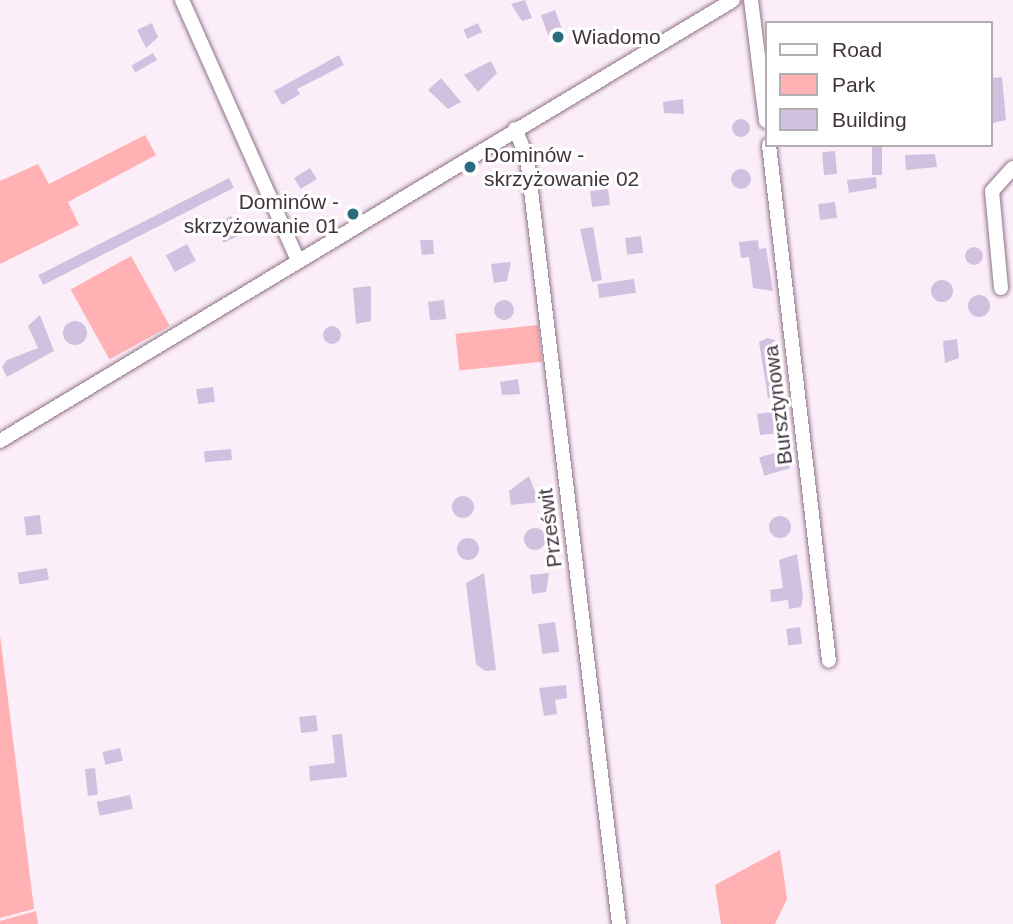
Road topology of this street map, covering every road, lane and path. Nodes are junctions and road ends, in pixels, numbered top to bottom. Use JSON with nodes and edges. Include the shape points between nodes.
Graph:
{"nodes":[{"id":1,"x":182,"y":0,"type":"edge"},
{"id":2,"x":733,"y":0,"type":"edge"},
{"id":3,"x":751,"y":0,"type":"edge"},
{"id":4,"x":764,"y":105,"type":"edge"},
{"id":5,"x":515,"y":130,"type":"junction"},
{"id":6,"x":769,"y":147,"type":"edge"},
{"id":7,"x":1013,"y":168,"type":"edge"},
{"id":8,"x":298,"y":261,"type":"junction"},
{"id":9,"x":1001,"y":288,"type":"dead end"},
{"id":10,"x":0,"y":440,"type":"edge"},
{"id":11,"x":829,"y":661,"type":"dead end"},
{"id":12,"x":619,"y":924,"type":"edge"}],
"edges":[{"from":1,"to":8,"type":"street"},
{"from":2,"to":5,"type":"street"},
{"from":3,"to":4,"type":"street"},
{"from":5,"to":8,"type":"street"},
{"from":5,"to":12,"type":"street","name":"Prześwit","via":[[527,157]]},
{"from":6,"to":11,"type":"street","name":"Bursztynowa"},
{"from":7,"to":9,"type":"street","via":[[992,191]]},
{"from":8,"to":10,"type":"street"}]}
